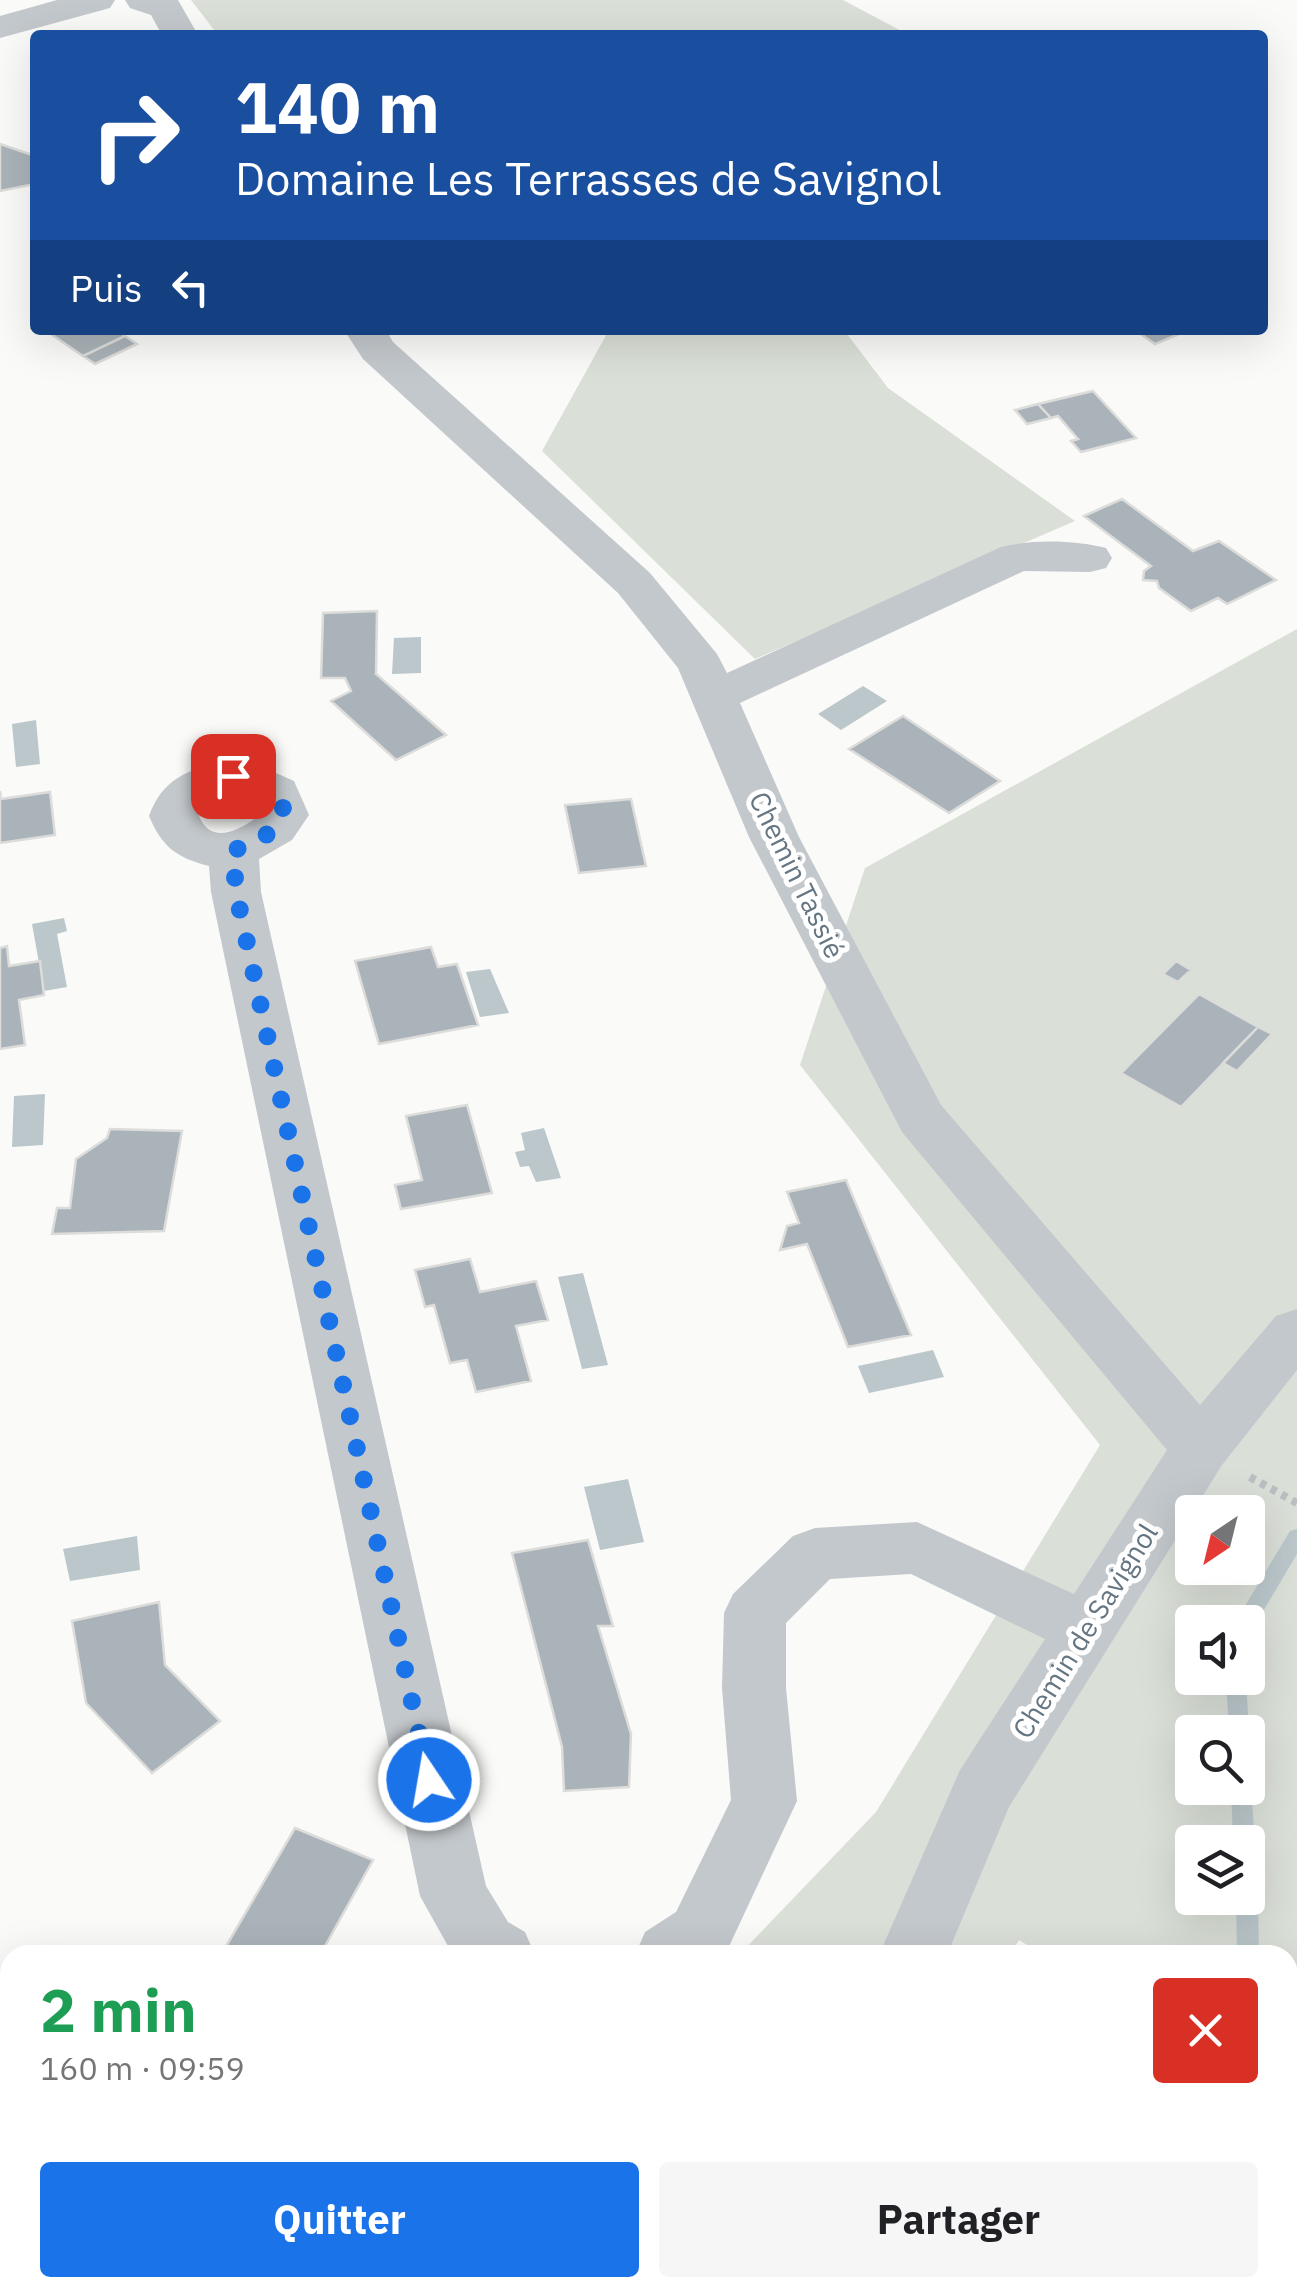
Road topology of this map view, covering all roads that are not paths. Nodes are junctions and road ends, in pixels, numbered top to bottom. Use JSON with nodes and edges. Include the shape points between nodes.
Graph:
{"nodes":[{"id":1,"x":97,"y":0,"type":"edge"},
{"id":2,"x":144,"y":0,"type":"edge"},
{"id":3,"x":0,"y":27,"type":"edge"},
{"id":4,"x":177,"y":30,"type":"edge"},
{"id":5,"x":368,"y":335,"type":"edge"},
{"id":6,"x":1090,"y":558,"type":"dead end"},
{"id":7,"x":714,"y":697,"type":"junction"},
{"id":8,"x":233,"y":850,"type":"dead end"},
{"id":9,"x":1297,"y":1332,"type":"edge"},
{"id":10,"x":1201,"y":1448,"type":"junction"},
{"id":11,"x":1086,"y":1629,"type":"junction"},
{"id":12,"x":486,"y":1945,"type":"edge"},
{"id":13,"x":684,"y":1945,"type":"edge"},
{"id":14,"x":918,"y":1945,"type":"edge"}],
"edges":[{"from":1,"to":3,"type":"street"},
{"from":2,"to":4,"type":"street","via":[[165,8]]},
{"from":5,"to":7,"type":"street","name":"Chemin Tassié","via":[[634,583],[700,664]]},
{"from":6,"to":7,"type":"street","via":[[1018,556]]},
{"from":7,"to":10,"type":"street","name":"Chemin Tassié","via":[[774,837],[921,1118]]},
{"from":8,"to":12,"type":"street","via":[[236,892],[454,1896]]},
{"from":9,"to":10,"type":"street","name":"Chemin de Savignol"},
{"from":10,"to":11,"type":"street","name":"Chemin de Savignol"},
{"from":11,"to":13,"type":"street","via":[[917,1548],[815,1554],[755,1613],[764,1801],[700,1934]]},
{"from":11,"to":14,"type":"street","name":"Chemin de Savignol","via":[[983,1791]]}]}
